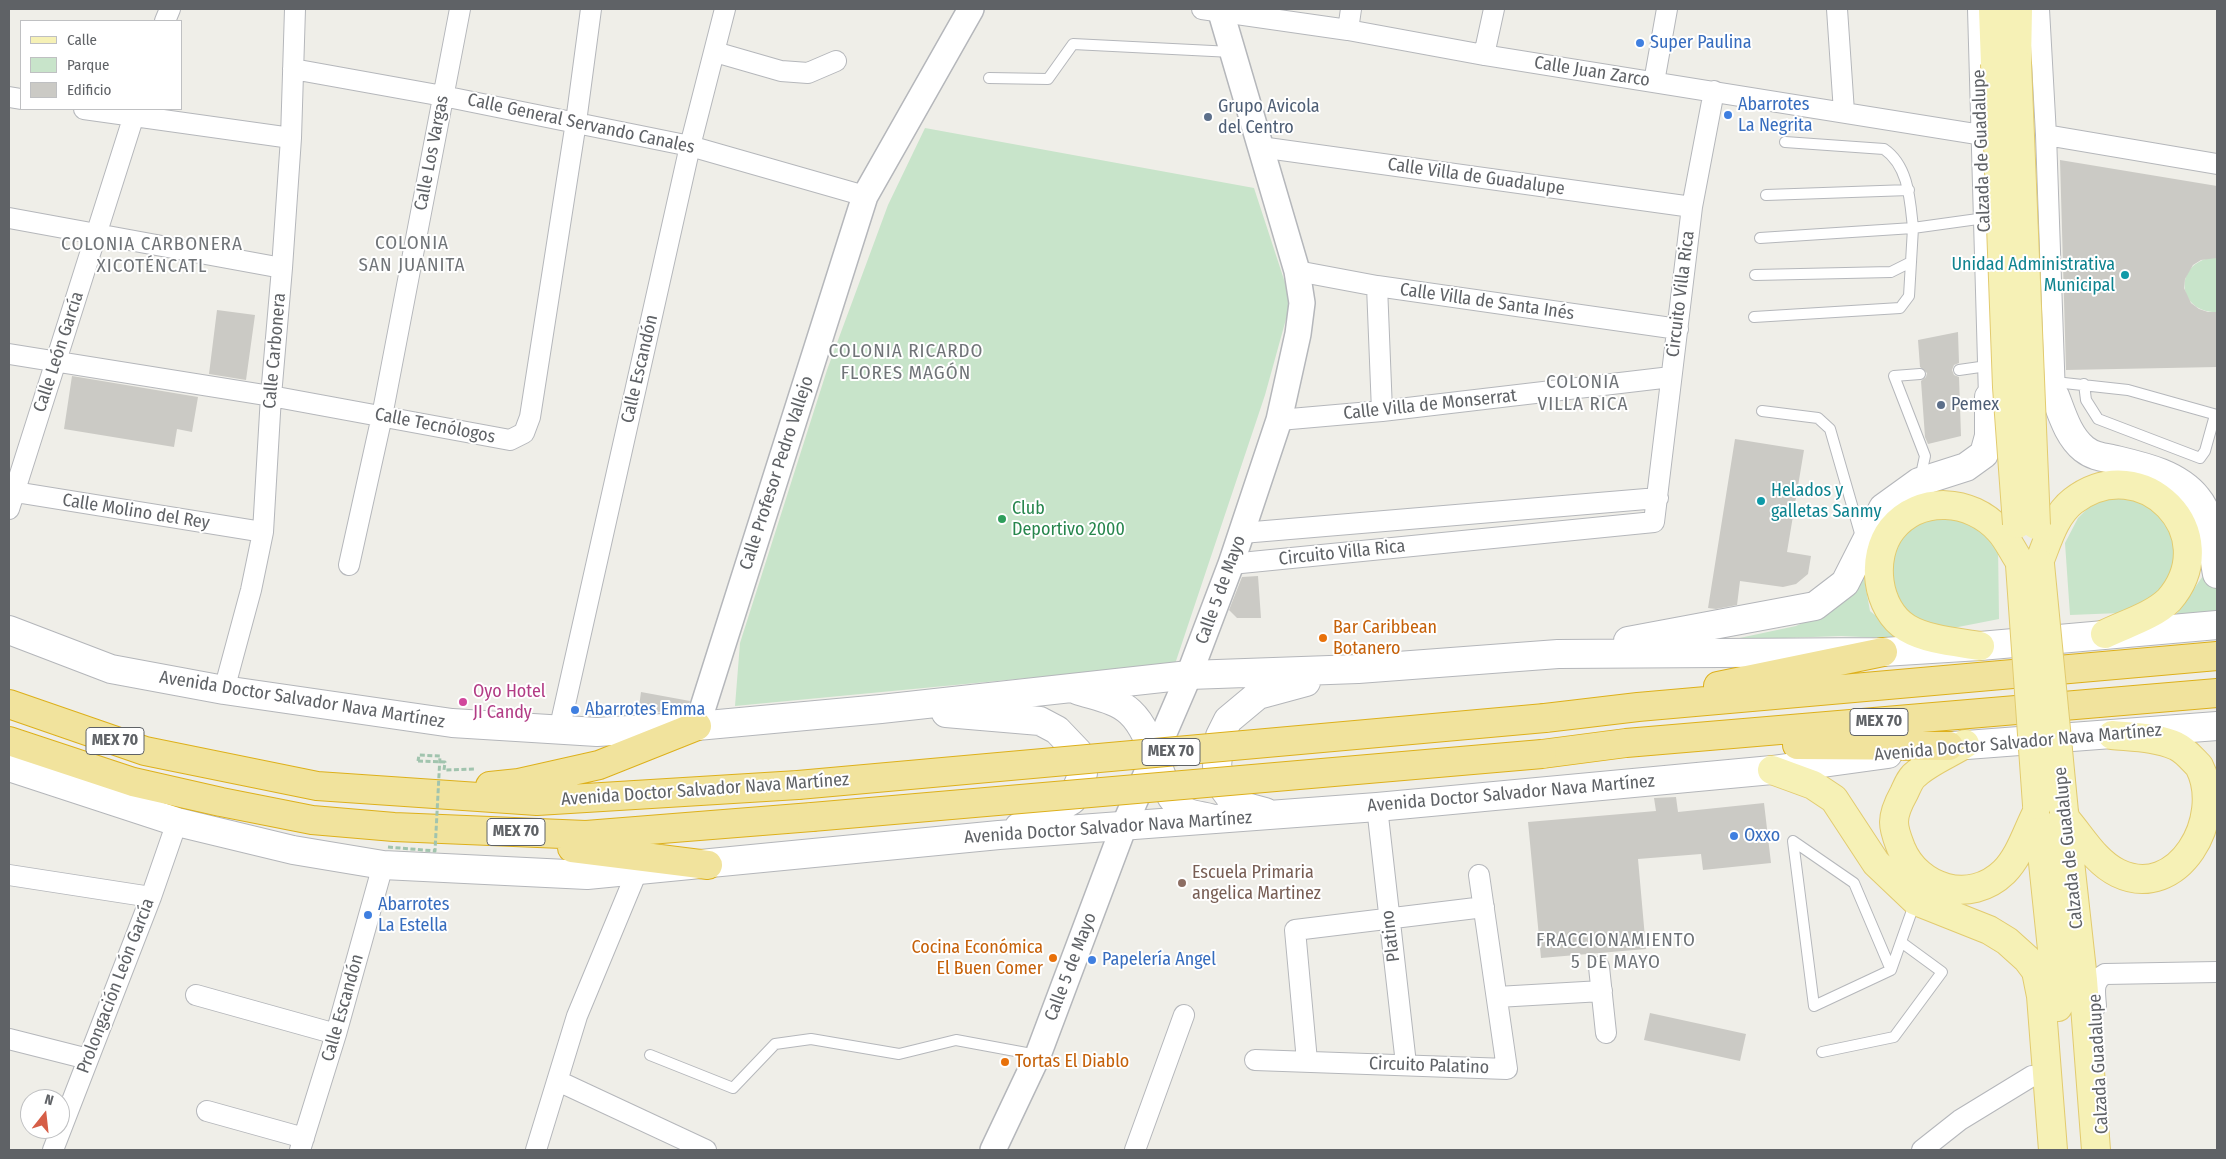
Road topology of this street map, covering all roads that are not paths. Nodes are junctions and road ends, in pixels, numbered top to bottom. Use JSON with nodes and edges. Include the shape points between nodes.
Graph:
{"nodes":[{"id":1,"x":295,"y":9,"type":"edge"},
{"id":2,"x":460,"y":9,"type":"edge"},
{"id":3,"x":592,"y":9,"type":"edge"},
{"id":4,"x":725,"y":9,"type":"edge"},
{"id":5,"x":971,"y":9,"type":"edge"},
{"id":6,"x":1351,"y":9,"type":"edge"},
{"id":7,"x":1494,"y":9,"type":"edge"},
{"id":8,"x":1667,"y":9,"type":"edge"},
{"id":9,"x":1838,"y":9,"type":"edge"},
{"id":10,"x":1978,"y":9,"type":"edge"},
{"id":11,"x":1993,"y":9,"type":"edge"},
{"id":12,"x":2018,"y":9,"type":"edge"},
{"id":13,"x":2039,"y":9,"type":"edge"},
{"id":14,"x":1214,"y":10,"type":"edge"},
{"id":15,"x":1348,"y":30,"type":"junction"},
{"id":16,"x":715,"y":52,"type":"junction"},
{"id":17,"x":1232,"y":52,"type":"junction"},
{"id":18,"x":1484,"y":54,"type":"junction"},
{"id":19,"x":836,"y":61,"type":"dead end"},
{"id":20,"x":2006,"y":63,"type":"junction"},
{"id":21,"x":293,"y":69,"type":"junction"},
{"id":22,"x":989,"y":78,"type":"dead end"},
{"id":23,"x":1654,"y":82,"type":"junction"},
{"id":24,"x":1714,"y":91,"type":"junction"},
{"id":25,"x":443,"y":96,"type":"junction"},
{"id":26,"x":97,"y":110,"type":"edge"},
{"id":27,"x":1844,"y":112,"type":"junction"},
{"id":28,"x":135,"y":113,"type":"edge"},
{"id":29,"x":576,"y":122,"type":"junction"},
{"id":30,"x":1982,"y":135,"type":"junction"},
{"id":31,"x":2046,"y":135,"type":"junction"},
{"id":32,"x":290,"y":138,"type":"junction"},
{"id":33,"x":1785,"y":142,"type":"dead end"},
{"id":34,"x":690,"y":146,"type":"junction"},
{"id":35,"x":1260,"y":147,"type":"junction"},
{"id":36,"x":2217,"y":164,"type":"edge"},
{"id":37,"x":1909,"y":190,"type":"junction"},
{"id":38,"x":1766,"y":195,"type":"dead end"},
{"id":39,"x":866,"y":196,"type":"junction"},
{"id":40,"x":1692,"y":207,"type":"junction"},
{"id":41,"x":9,"y":218,"type":"edge"},
{"id":42,"x":1985,"y":218,"type":"junction"},
{"id":43,"x":1913,"y":228,"type":"junction"},
{"id":44,"x":97,"y":234,"type":"junction"},
{"id":45,"x":1760,"y":238,"type":"dead end"},
{"id":46,"x":1911,"y":262,"type":"junction"},
{"id":47,"x":282,"y":268,"type":"junction"},
{"id":48,"x":1297,"y":271,"type":"junction"},
{"id":49,"x":1755,"y":275,"type":"dead end"},
{"id":50,"x":1377,"y":286,"type":"junction"},
{"id":51,"x":1754,"y":317,"type":"dead end"},
{"id":52,"x":1678,"y":329,"type":"junction"},
{"id":53,"x":9,"y":354,"type":"edge"},
{"id":54,"x":56,"y":362,"type":"junction"},
{"id":55,"x":1959,"y":370,"type":"dead end"},
{"id":56,"x":1920,"y":374,"type":"dead end"},
{"id":57,"x":1671,"y":377,"type":"junction"},
{"id":58,"x":1989,"y":382,"type":"junction"},
{"id":59,"x":2084,"y":384,"type":"junction"},
{"id":60,"x":2055,"y":389,"type":"junction"},
{"id":61,"x":271,"y":396,"type":"junction"},
{"id":62,"x":1382,"y":411,"type":"junction"},
{"id":63,"x":1762,"y":411,"type":"dead end"},
{"id":64,"x":2216,"y":415,"type":"edge"},
{"id":65,"x":382,"y":416,"type":"junction"},
{"id":66,"x":1278,"y":420,"type":"junction"},
{"id":67,"x":1919,"y":482,"type":"junction"},
{"id":68,"x":10,"y":497,"type":"edge"},
{"id":69,"x":1658,"y":498,"type":"junction"},
{"id":70,"x":1450,"y":515,"type":"junction"},
{"id":71,"x":263,"y":532,"type":"junction"},
{"id":72,"x":1242,"y":533,"type":"junction"},
{"id":73,"x":1453,"y":542,"type":"junction"},
{"id":74,"x":1864,"y":545,"type":"junction"},
{"id":75,"x":2030,"y":563,"type":"junction"},
{"id":76,"x":1231,"y":564,"type":"junction"},
{"id":77,"x":349,"y":565,"type":"dead end"},
{"id":78,"x":2217,"y":574,"type":"edge"},
{"id":79,"x":2217,"y":625,"type":"edge"},
{"id":80,"x":9,"y":630,"type":"edge"},
{"id":81,"x":2105,"y":634,"type":"junction"},
{"id":82,"x":9,"y":645,"type":"edge"},
{"id":83,"x":1980,"y":646,"type":"junction"},
{"id":84,"x":62,"y":650,"type":"junction"},
{"id":85,"x":1883,"y":652,"type":"junction"},
{"id":86,"x":1558,"y":654,"type":"junction"},
{"id":87,"x":2217,"y":656,"type":"edge"},
{"id":88,"x":1358,"y":669,"type":"junction"},
{"id":89,"x":1189,"y":675,"type":"junction"},
{"id":90,"x":1069,"y":687,"type":"junction"},
{"id":91,"x":224,"y":690,"type":"junction"},
{"id":92,"x":2217,"y":693,"type":"edge"},
{"id":93,"x":9,"y":704,"type":"edge"},
{"id":94,"x":1638,"y":707,"type":"junction"},
{"id":95,"x":881,"y":708,"type":"junction"},
{"id":96,"x":697,"y":726,"type":"junction"},
{"id":97,"x":2217,"y":726,"type":"edge"},
{"id":98,"x":559,"y":731,"type":"junction"},
{"id":99,"x":2112,"y":735,"type":"junction"},
{"id":100,"x":9,"y":741,"type":"edge"},
{"id":101,"x":1626,"y":743,"type":"junction"},
{"id":102,"x":1957,"y":745,"type":"junction"},
{"id":103,"x":1156,"y":756,"type":"junction"},
{"id":104,"x":9,"y":767,"type":"edge"},
{"id":105,"x":1772,"y":770,"type":"junction"},
{"id":106,"x":411,"y":793,"type":"junction"},
{"id":107,"x":1377,"y":807,"type":"junction"},
{"id":108,"x":2037,"y":809,"type":"junction"},
{"id":109,"x":1296,"y":813,"type":"junction"},
{"id":110,"x":2065,"y":815,"type":"junction"},
{"id":111,"x":1215,"y":819,"type":"junction"},
{"id":112,"x":177,"y":822,"type":"junction"},
{"id":113,"x":1124,"y":826,"type":"junction"},
{"id":114,"x":999,"y":835,"type":"junction"},
{"id":115,"x":388,"y":847,"type":"junction"},
{"id":116,"x":708,"y":865,"type":"junction"},
{"id":117,"x":638,"y":869,"type":"junction"},
{"id":118,"x":9,"y":875,"type":"edge"},
{"id":119,"x":1479,"y":875,"type":"dead end"},
{"id":120,"x":151,"y":897,"type":"junction"},
{"id":121,"x":1916,"y":900,"type":"junction"},
{"id":122,"x":1484,"y":907,"type":"junction"},
{"id":123,"x":1389,"y":919,"type":"junction"},
{"id":124,"x":1901,"y":942,"type":"junction"},
{"id":125,"x":1599,"y":967,"type":"dead end"},
{"id":126,"x":1891,"y":970,"type":"junction"},
{"id":127,"x":2217,"y":972,"type":"edge"},
{"id":128,"x":1602,"y":991,"type":"junction"},
{"id":129,"x":196,"y":995,"type":"dead end"},
{"id":130,"x":1497,"y":997,"type":"junction"},
{"id":131,"x":1184,"y":1015,"type":"dead end"},
{"id":132,"x":1606,"y":1033,"type":"dead end"},
{"id":133,"x":336,"y":1034,"type":"junction"},
{"id":134,"x":9,"y":1039,"type":"edge"},
{"id":135,"x":1822,"y":1052,"type":"dead end"},
{"id":136,"x":650,"y":1055,"type":"dead end"},
{"id":137,"x":1038,"y":1055,"type":"junction"},
{"id":138,"x":88,"y":1059,"type":"junction"},
{"id":139,"x":1256,"y":1060,"type":"dead end"},
{"id":140,"x":1307,"y":1061,"type":"junction"},
{"id":141,"x":1406,"y":1064,"type":"junction"},
{"id":142,"x":2032,"y":1076,"type":"dead end"},
{"id":143,"x":558,"y":1082,"type":"junction"},
{"id":144,"x":207,"y":1111,"type":"dead end"},
{"id":145,"x":302,"y":1144,"type":"edge"},
{"id":146,"x":53,"y":1150,"type":"edge"},
{"id":147,"x":536,"y":1150,"type":"edge"},
{"id":148,"x":706,"y":1150,"type":"edge"},
{"id":149,"x":993,"y":1150,"type":"edge"},
{"id":150,"x":1135,"y":1150,"type":"edge"},
{"id":151,"x":1922,"y":1150,"type":"edge"},
{"id":152,"x":2053,"y":1150,"type":"edge"},
{"id":153,"x":2069,"y":1150,"type":"edge"},
{"id":154,"x":2096,"y":1150,"type":"edge"},
{"id":155,"x":2104,"y":1150,"type":"edge"}],
"edges":[{"from":1,"to":21,"type":"street","name":"Calle Carbonera"},
{"from":2,"to":25,"type":"street","name":"Calle Los Vargas"},
{"from":3,"to":29,"type":"street","name":"Calle Tecnólogos"},
{"from":4,"to":16,"type":"street","name":"Calle Escandón"},
{"from":5,"to":39,"type":"street","name":"Calle Profesor Pedro Vallejo"},
{"from":6,"to":15,"type":"street"},
{"from":7,"to":18,"type":"street"},
{"from":8,"to":23,"type":"street"},
{"from":9,"to":27,"type":"street"},
{"from":10,"to":30,"type":"street","name":"Calzada de Guadalupe"},
{"from":11,"to":20,"type":"main road","name":"Calzada de Guadalupe"},
{"from":12,"to":20,"type":"main road","name":"Calzada de Guadalupe"},
{"from":13,"to":31,"type":"street"},
{"from":14,"to":15,"type":"street","name":"Calle Juan Zarco"},
{"from":14,"to":17,"type":"street","name":"Calle 5 de Mayo"},
{"from":15,"to":18,"type":"street","name":"Calle Juan Zarco"},
{"from":16,"to":19,"type":"street","via":[[781,71],[808,73]]},
{"from":16,"to":34,"type":"street","name":"Calle Escandón"},
{"from":17,"to":22,"type":"lane","via":[[1073,44],[1048,79]]},
{"from":17,"to":35,"type":"street","name":"Calle 5 de Mayo"},
{"from":18,"to":23,"type":"street","name":"Calle Juan Zarco"},
{"from":20,"to":75,"type":"main road","name":"Calzada de Guadalupe","bridge":true},
{"from":21,"to":25,"type":"street","name":"Calle General Servando Canales"},
{"from":21,"to":32,"type":"street","name":"Calle Carbonera"},
{"from":23,"to":24,"type":"street","name":"Calle Juan Zarco"},
{"from":24,"to":27,"type":"street","name":"Calle Juan Zarco"},
{"from":24,"to":40,"type":"street","name":"Circuito Villa Rica"},
{"from":25,"to":29,"type":"street","name":"Calle General Servando Canales"},
{"from":25,"to":65,"type":"street","name":"Calle Los Vargas"},
{"from":26,"to":28,"type":"street"},
{"from":27,"to":30,"type":"street","name":"Calle Juan Zarco"},
{"from":28,"to":32,"type":"street"},
{"from":28,"to":44,"type":"street","name":"Calle León García"},
{"from":29,"to":34,"type":"street","name":"Calle General Servando Canales"},
{"from":29,"to":65,"type":"street","name":"Calle Tecnólogos","via":[[530,417],[524,433],[510,440]]},
{"from":30,"to":42,"type":"street","name":"Calzada de Guadalupe"},
{"from":31,"to":36,"type":"street"},
{"from":31,"to":60,"type":"street"},
{"from":32,"to":47,"type":"street","name":"Calle Carbonera"},
{"from":33,"to":37,"type":"lane","via":[[1884,149],[1894,156]]},
{"from":34,"to":39,"type":"street","name":"Calle General Servando Canales"},
{"from":34,"to":98,"type":"street","name":"Calle Escandón"},
{"from":35,"to":40,"type":"street","name":"Calle Villa de Guadalupe"},
{"from":35,"to":48,"type":"street","name":"Calle 5 de Mayo"},
{"from":37,"to":38,"type":"lane"},
{"from":37,"to":43,"type":"lane"},
{"from":39,"to":96,"type":"street","name":"Calle Profesor Pedro Vallejo"},
{"from":40,"to":52,"type":"street","name":"Circuito Villa Rica"},
{"from":41,"to":44,"type":"street"},
{"from":42,"to":43,"type":"lane"},
{"from":42,"to":58,"type":"street","name":"Calzada de Guadalupe"},
{"from":43,"to":45,"type":"lane"},
{"from":43,"to":46,"type":"lane"},
{"from":44,"to":47,"type":"street"},
{"from":44,"to":54,"type":"street","name":"Calle León García"},
{"from":46,"to":49,"type":"lane","via":[[1891,272]]},
{"from":46,"to":51,"type":"lane","via":[[1908,296],[1900,308]]},
{"from":47,"to":61,"type":"street","name":"Calle Carbonera"},
{"from":48,"to":50,"type":"street","name":"Calle Villa de Santa Inés"},
{"from":48,"to":66,"type":"street","name":"Calle 5 de Mayo","via":[[1302,303]]},
{"from":50,"to":52,"type":"street","name":"Calle Villa de Santa Inés"},
{"from":50,"to":62,"type":"street"},
{"from":52,"to":57,"type":"street","name":"Circuito Villa Rica"},
{"from":53,"to":54,"type":"street","name":"Calle Tecnólogos"},
{"from":54,"to":61,"type":"street","name":"Calle Tecnólogos"},
{"from":54,"to":68,"type":"street","name":"Calle León García"},
{"from":55,"to":58,"type":"lane"},
{"from":56,"to":67,"type":"lane","via":[[1894,376],[1925,456]]},
{"from":57,"to":62,"type":"street","name":"Calle Villa de Monserrat"},
{"from":57,"to":69,"type":"street","name":"Circuito Villa Rica"},
{"from":58,"to":60,"type":"street"},
{"from":58,"to":67,"type":"main road","via":[[1989,436],[1984,454],[1966,467]]},
{"from":59,"to":60,"type":"lane"},
{"from":59,"to":64,"type":"lane","via":[[2128,390]]},
{"from":59,"to":64,"type":"lane","via":[[2086,400],[2098,419],[2200,458]]},
{"from":60,"to":78,"type":"main road","via":[[2067,427],[2082,448],[2096,456],[2165,474],[2198,498],[2212,534]]},
{"from":61,"to":65,"type":"street","name":"Calle Tecnólogos"},
{"from":61,"to":71,"type":"street","name":"Calle Carbonera"},
{"from":62,"to":66,"type":"street","name":"Calle Villa de Monserrat"},
{"from":63,"to":74,"type":"lane","via":[[1818,418],[1830,429]]},
{"from":65,"to":77,"type":"street","name":"Calle Los Vargas"},
{"from":66,"to":72,"type":"street","name":"Calle 5 de Mayo"},
{"from":67,"to":74,"type":"main road","via":[[1883,508]]},
{"from":68,"to":71,"type":"street","name":"Calle Molino del Rey"},
{"from":69,"to":70,"type":"street","name":"Circuito Villa Rica"},
{"from":69,"to":73,"type":"street","name":"Circuito Villa Rica","via":[[1654,522]]},
{"from":70,"to":72,"type":"street","name":"Circuito Villa Rica"},
{"from":70,"to":73,"type":"street"},
{"from":71,"to":91,"type":"street","name":"Calle Carbonera"},
{"from":72,"to":76,"type":"street","name":"Calle 5 de Mayo"},
{"from":73,"to":76,"type":"street","name":"Circuito Villa Rica"},
{"from":74,"to":86,"type":"main road","via":[[1845,583],[1815,606]]},
{"from":75,"to":81,"type":"main road","via":[[2072,501],[2098,487],[2130,484],[2159,495],[2180,515],[2190,534],[2191,562],[2178,589],[2159,609]]},
{"from":75,"to":83,"type":"main road","via":[[2000,530],[1976,511],[1956,505],[1923,507],[1901,521],[1886,539],[1880,561],[1881,591],[1884,602],[1896,619],[1919,634]]},
{"from":75,"to":108,"type":"main road","name":"Calzada de Guadalupe","bridge":true},
{"from":75,"to":110,"type":"main road","name":"Calzada de Guadalupe","bridge":true},
{"from":76,"to":89,"type":"street","name":"Calle 5 de Mayo"},
{"from":79,"to":81,"type":"main road","name":"Avenida Doctor Salvador Nava Martínez"},
{"from":80,"to":84,"type":"main road","name":"Avenida Doctor Salvador Nava Martínez"},
{"from":81,"to":83,"type":"main road","name":"Avenida Doctor Salvador Nava Martínez"},
{"from":82,"to":84,"type":"main road"},
{"from":83,"to":85,"type":"main road","name":"Avenida Doctor Salvador Nava Martínez"},
{"from":84,"to":91,"type":"main road","name":"Avenida Doctor Salvador Nava Martínez","via":[[111,669]]},
{"from":85,"to":86,"type":"main road","name":"Avenida Doctor Salvador Nava Martínez"},
{"from":85,"to":94,"type":"highway","via":[[1746,679]]},
{"from":86,"to":88,"type":"main road","name":"Avenida Doctor Salvador Nava Martínez"},
{"from":87,"to":94,"type":"highway","name":"Avenida Doctor Salvador Nava Martínez","number":"MEX 70"},
{"from":88,"to":89,"type":"main road","name":"Avenida Doctor Salvador Nava Martínez"},
{"from":88,"to":109,"type":"main road","via":[[1258,695],[1228,720],[1220,736],[1217,766],[1224,789],[1235,804],[1269,814]]},
{"from":89,"to":90,"type":"main road","name":"Avenida Doctor Salvador Nava Martínez"},
{"from":89,"to":103,"type":"street","name":"Calle 5 de Mayo"},
{"from":90,"to":95,"type":"main road","name":"Avenida Doctor Salvador Nava Martínez"},
{"from":90,"to":103,"type":"main road","via":[[1118,703],[1129,711],[1140,723]]},
{"from":91,"to":98,"type":"main road","name":"Avenida Doctor Salvador Nava Martínez","via":[[452,724]]},
{"from":92,"to":101,"type":"highway","name":"Avenida Doctor Salvador Nava Martínez","number":"MEX 70"},
{"from":93,"to":106,"type":"highway","name":"Avenida Doctor Salvador Nava Martínez","number":"MEX 70","via":[[145,751],[225,769],[318,786]]},
{"from":94,"to":106,"type":"highway","name":"Avenida Doctor Salvador Nava Martínez","number":"MEX 70","bridge":true,"via":[[798,785],[537,801]]},
{"from":95,"to":96,"type":"main road","name":"Avenida Doctor Salvador Nava Martínez"},
{"from":95,"to":114,"type":"main road","via":[[1040,721],[1057,730],[1072,744],[1083,764],[1072,800]]},
{"from":96,"to":98,"type":"main road","name":"Avenida Doctor Salvador Nava Martínez"},
{"from":96,"to":106,"type":"highway","via":[[605,763],[581,769],[519,783]]},
{"from":97,"to":99,"type":"main road","name":"Avenida Doctor Salvador Nava Martínez"},
{"from":99,"to":102,"type":"main road","name":"Avenida Doctor Salvador Nava Martínez"},
{"from":99,"to":110,"type":"main road","via":[[2149,739],[2176,746],[2187,753],[2212,786],[2215,814],[2208,838],[2191,860],[2174,870],[2147,878],[2131,878],[2097,857]]},
{"from":100,"to":115,"type":"highway","name":"Avenida Doctor Salvador Nava Martínez","number":"MEX 70","via":[[133,782],[312,820]]},
{"from":101,"to":102,"type":"highway"},
{"from":101,"to":115,"type":"highway","name":"Avenida Doctor Salvador Nava Martínez","number":"MEX 70","bridge":true,"via":[[1542,754],[812,818]]},
{"from":102,"to":105,"type":"main road","name":"Avenida Doctor Salvador Nava Martínez"},
{"from":102,"to":108,"type":"main road","via":[[1914,775],[1899,803],[1894,822],[1897,839],[1920,876],[1948,889],[1967,890],[1986,884],[2004,872],[2014,859]]},
{"from":103,"to":111,"type":"main road","via":[[1169,794],[1176,802],[1186,812]]},
{"from":103,"to":113,"type":"street","name":"Calle 5 de Mayo"},
{"from":104,"to":112,"type":"main road","name":"Avenida Doctor Salvador Nava Martínez"},
{"from":105,"to":107,"type":"main road","name":"Avenida Doctor Salvador Nava Martínez"},
{"from":105,"to":121,"type":"main road","via":[[1813,785],[1834,799],[1876,863]]},
{"from":107,"to":109,"type":"main road","name":"Avenida Doctor Salvador Nava Martínez"},
{"from":107,"to":123,"type":"street","name":"Platino"},
{"from":108,"to":153,"type":"main road","name":"Calzada de Guadalupe","via":[[2056,981]]},
{"from":109,"to":111,"type":"main road","name":"Avenida Doctor Salvador Nava Martínez"},
{"from":110,"to":154,"type":"main road","name":"Calzada de Guadalupe","via":[[2083,980]]},
{"from":111,"to":113,"type":"main road","name":"Avenida Doctor Salvador Nava Martínez"},
{"from":112,"to":115,"type":"main road","name":"Avenida Doctor Salvador Nava Martínez","via":[[293,850]]},
{"from":112,"to":120,"type":"street","name":"Prolongación León García"},
{"from":113,"to":114,"type":"main road","name":"Avenida Doctor Salvador Nava Martínez"},
{"from":113,"to":137,"type":"street","name":"Calle 5 de Mayo"},
{"from":114,"to":116,"type":"main road","name":"Avenida Doctor Salvador Nava Martínez"},
{"from":115,"to":116,"type":"highway"},
{"from":115,"to":117,"type":"main road","name":"Avenida Doctor Salvador Nava Martínez","via":[[587,875]]},
{"from":115,"to":133,"type":"street","name":"Calle Escandón"},
{"from":116,"to":117,"type":"main road","name":"Avenida Doctor Salvador Nava Martínez"},
{"from":117,"to":143,"type":"street","via":[[577,1016]]},
{"from":118,"to":120,"type":"street"},
{"from":119,"to":122,"type":"street","name":"Circuito Palatino"},
{"from":120,"to":138,"type":"street","name":"Prolongación León García"},
{"from":121,"to":124,"type":"lane"},
{"from":121,"to":152,"type":"main road","via":[[1989,930],[2028,959],[2036,971],[2043,1018]]},
{"from":122,"to":123,"type":"street"},
{"from":122,"to":130,"type":"street","name":"Circuito Palatino"},
{"from":123,"to":140,"type":"street","via":[[1295,930]]},
{"from":123,"to":141,"type":"street","name":"Platino"},
{"from":124,"to":126,"type":"lane"},
{"from":124,"to":135,"type":"lane","via":[[1942,972],[1894,1037]]},
{"from":125,"to":128,"type":"street"},
{"from":126,"to":126,"type":"lane","via":[[1814,1006],[1793,841],[1854,883]]},
{"from":127,"to":155,"type":"street","name":"Calzada Guadalupe","via":[[2106,974],[2098,978],[2094,986]]},
{"from":128,"to":130,"type":"street"},
{"from":128,"to":132,"type":"street"},
{"from":129,"to":133,"type":"street"},
{"from":130,"to":141,"type":"street","name":"Circuito Palatino","via":[[1507,1069]]},
{"from":131,"to":150,"type":"street"},
{"from":133,"to":145,"type":"street","name":"Calle Escandón"},
{"from":134,"to":138,"type":"street"},
{"from":136,"to":137,"type":"lane","via":[[733,1088],[775,1044],[811,1039],[899,1054],[956,1040]]},
{"from":137,"to":149,"type":"street","name":"Calle 5 de Mayo"},
{"from":138,"to":146,"type":"street","name":"Prolongación León García"},
{"from":139,"to":140,"type":"street","name":"Circuito Palatino"},
{"from":140,"to":141,"type":"street","name":"Circuito Palatino"},
{"from":142,"to":151,"type":"street","via":[[1960,1120]]},
{"from":143,"to":147,"type":"street"},
{"from":143,"to":148,"type":"street"},
{"from":144,"to":145,"type":"street"}]}
